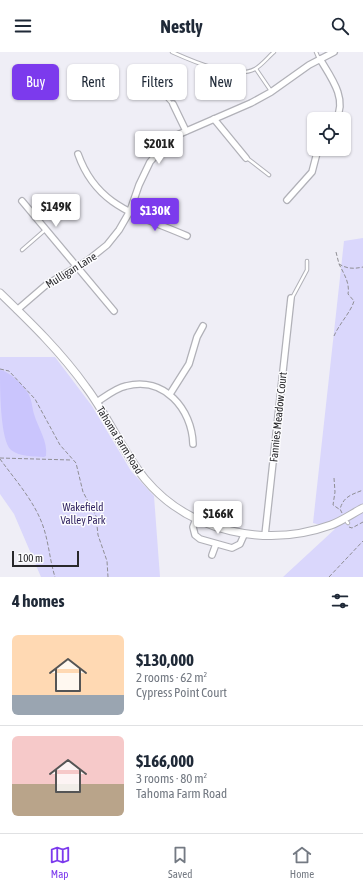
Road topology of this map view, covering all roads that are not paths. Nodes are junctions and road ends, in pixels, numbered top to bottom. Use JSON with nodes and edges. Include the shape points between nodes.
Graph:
{"nodes":[{"id":1,"x":172,"y":52,"type":"edge"},
{"id":2,"x":274,"y":52,"type":"edge"},
{"id":3,"x":316,"y":52,"type":"edge"},
{"id":4,"x":334,"y":52,"type":"edge"},
{"id":5,"x":320,"y":59,"type":"junction"},
{"id":6,"x":256,"y":69,"type":"junction"},
{"id":7,"x":271,"y":92,"type":"junction"},
{"id":8,"x":169,"y":100,"type":"edge"},
{"id":9,"x":173,"y":104,"type":"joint"},
{"id":10,"x":339,"y":112,"type":"edge"},
{"id":11,"x":214,"y":119,"type":"junction"},
{"id":12,"x":186,"y":131,"type":"junction"},
{"id":13,"x":78,"y":154,"type":"dead end"},
{"id":14,"x":316,"y":156,"type":"edge"},
{"id":15,"x":246,"y":158,"type":"joint"},
{"id":16,"x":269,"y":174,"type":"dead end"},
{"id":17,"x":287,"y":200,"type":"dead end"},
{"id":18,"x":22,"y":201,"type":"dead end"},
{"id":19,"x":130,"y":211,"type":"junction"},
{"id":20,"x":46,"y":230,"type":"junction"},
{"id":21,"x":187,"y":236,"type":"dead end"},
{"id":22,"x":22,"y":250,"type":"dead end"},
{"id":23,"x":307,"y":261,"type":"dead end"},
{"id":24,"x":76,"y":267,"type":"junction"},
{"id":25,"x":0,"y":293,"type":"edge"},
{"id":26,"x":291,"y":298,"type":"joint"},
{"id":27,"x":17,"y":310,"type":"junction"},
{"id":28,"x":114,"y":311,"type":"dead end"},
{"id":29,"x":203,"y":326,"type":"dead end"},
{"id":30,"x":170,"y":394,"type":"junction"},
{"id":31,"x":97,"y":402,"type":"junction"},
{"id":32,"x":193,"y":444,"type":"dead end"},
{"id":33,"x":363,"y":508,"type":"edge"},
{"id":34,"x":196,"y":519,"type":"junction"},
{"id":35,"x":244,"y":535,"type":"junction"},
{"id":36,"x":265,"y":535,"type":"junction"},
{"id":37,"x":216,"y":544,"type":"junction"},
{"id":38,"x":212,"y":555,"type":"dead end"}],
"edges":[{"from":1,"to":6,"type":"lane","via":[[232,72]]},
{"from":2,"to":6,"type":"lane"},
{"from":3,"to":5,"type":"lane"},
{"from":4,"to":5,"type":"street","name":"Mulligan Lane"},
{"from":5,"to":7,"type":"street","name":"Mulligan Lane"},
{"from":5,"to":10,"type":"street","via":[[339,97]]},
{"from":6,"to":7,"type":"lane"},
{"from":7,"to":11,"type":"street","name":"Mulligan Lane"},
{"from":8,"to":9,"type":"lane"},
{"from":9,"to":12,"type":"street"},
{"from":11,"to":12,"type":"street","name":"Mulligan Lane"},
{"from":11,"to":15,"type":"street"},
{"from":12,"to":19,"type":"street","name":"Mulligan Lane","via":[[171,140],[155,156],[143,176]]},
{"from":13,"to":19,"type":"street","via":[[86,173],[98,190],[109,200]]},
{"from":14,"to":17,"type":"street","via":[[312,172]]},
{"from":15,"to":16,"type":"lane"},
{"from":18,"to":20,"type":"street"},
{"from":19,"to":21,"type":"street"},
{"from":19,"to":24,"type":"street","name":"Mulligan Lane","via":[[108,245]]},
{"from":20,"to":22,"type":"lane"},
{"from":20,"to":24,"type":"street"},
{"from":23,"to":26,"type":"lane","via":[[307,270]]},
{"from":24,"to":27,"type":"street","name":"Mulligan Lane","via":[[46,285]]},
{"from":24,"to":28,"type":"street"},
{"from":25,"to":27,"type":"street","name":"Tahoma Farm Road"},
{"from":26,"to":36,"type":"street","name":"Fannies Meadow Court"},
{"from":27,"to":31,"type":"street","name":"Tahoma Farm Road","via":[[56,349]]},
{"from":29,"to":30,"type":"street","via":[[189,364]]},
{"from":30,"to":31,"type":"street","via":[[155,387],[134,385],[121,387]]},
{"from":30,"to":32,"type":"street","via":[[180,403],[186,414],[193,434]]},
{"from":31,"to":34,"type":"street","name":"Tahoma Farm Road","via":[[146,480],[170,502]]},
{"from":33,"to":36,"type":"street","name":"Tahoma Farm Road","via":[[332,525],[291,534]]},
{"from":34,"to":35,"type":"street","name":"Tahoma Farm Road"},
{"from":34,"to":37,"type":"street","via":[[193,527],[195,535]]},
{"from":35,"to":36,"type":"street","name":"Tahoma Farm Road"},
{"from":35,"to":37,"type":"street","via":[[236,548]]},
{"from":37,"to":38,"type":"street"}]}
